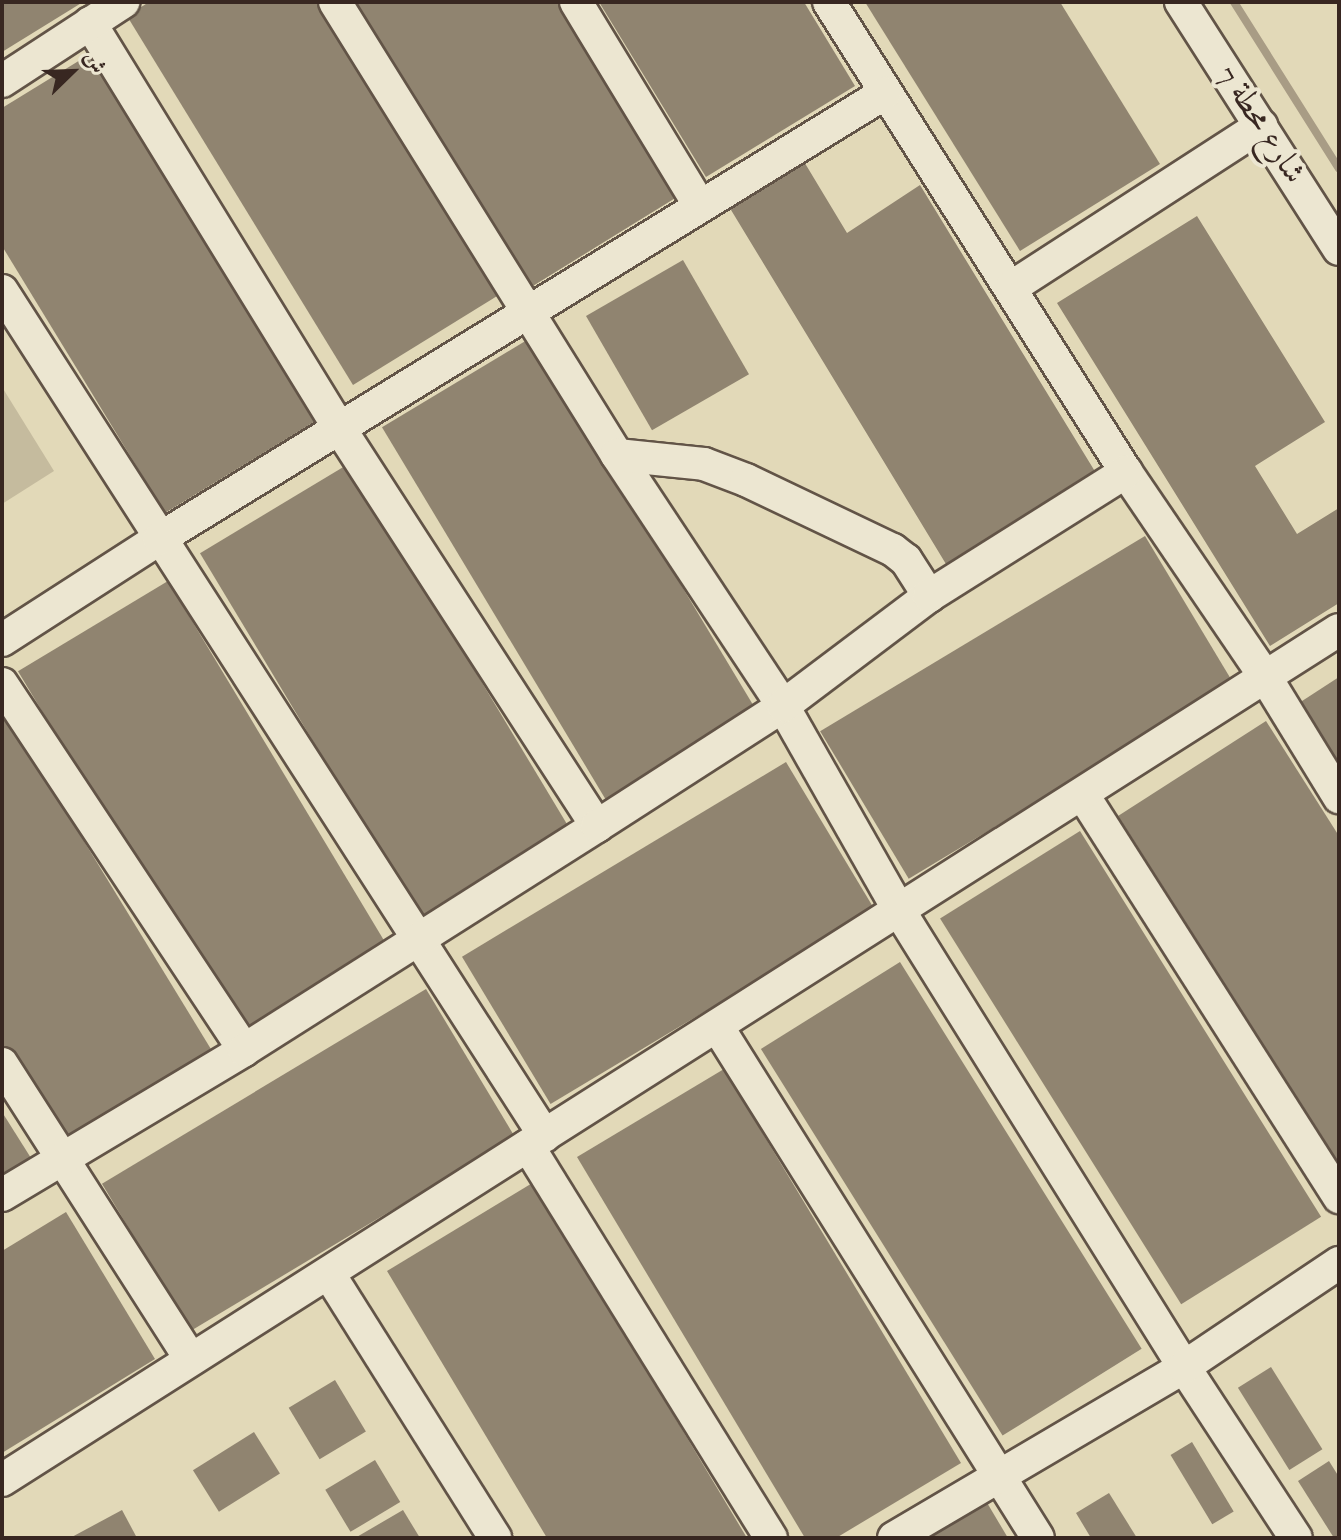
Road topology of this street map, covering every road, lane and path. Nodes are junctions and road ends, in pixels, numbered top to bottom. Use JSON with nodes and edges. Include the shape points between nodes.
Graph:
{"nodes":[{"id":1,"x":123,"y":2,"type":"edge"},
{"id":2,"x":335,"y":2,"type":"edge"},
{"id":3,"x":576,"y":2,"type":"edge"},
{"id":4,"x":829,"y":2,"type":"edge"},
{"id":5,"x":1181,"y":2,"type":"edge"},
{"id":6,"x":90,"y":23,"type":"junction"},
{"id":7,"x":2,"y":81,"type":"edge"},
{"id":8,"x":885,"y":93,"type":"junction"},
{"id":9,"x":1261,"y":126,"type":"junction"},
{"id":10,"x":700,"y":206,"type":"junction"},
{"id":11,"x":1330,"y":215,"type":"edge"},
{"id":12,"x":1339,"y":249,"type":"edge"},
{"id":13,"x":1012,"y":287,"type":"junction"},
{"id":14,"x":2,"y":291,"type":"edge"},
{"id":15,"x":527,"y":313,"type":"junction"},
{"id":16,"x":340,"y":429,"type":"junction"},
{"id":17,"x":617,"y":455,"type":"junction"},
{"id":18,"x":1126,"y":472,"type":"junction"},
{"id":19,"x":159,"y":539,"type":"junction"},
{"id":20,"x":929,"y":596,"type":"junction"},
{"id":21,"x":1339,"y":630,"type":"edge"},
{"id":22,"x":2,"y":640,"type":"edge"},
{"id":23,"x":1266,"y":678,"type":"junction"},
{"id":24,"x":2,"y":684,"type":"edge"},
{"id":25,"x":783,"y":706,"type":"junction"},
{"id":26,"x":1083,"y":795,"type":"junction"},
{"id":27,"x":1339,"y":797,"type":"edge"},
{"id":28,"x":597,"y":826,"type":"junction"},
{"id":29,"x":900,"y":912,"type":"junction"},
{"id":30,"x":417,"y":941,"type":"junction"},
{"id":31,"x":717,"y":1026,"type":"junction"},
{"id":32,"x":244,"y":1050,"type":"junction"},
{"id":33,"x":2,"y":1064,"type":"edge"},
{"id":34,"x":536,"y":1141,"type":"junction"},
{"id":35,"x":62,"y":1157,"type":"junction"},
{"id":36,"x":2,"y":1195,"type":"edge"},
{"id":37,"x":1339,"y":1197,"type":"edge"},
{"id":38,"x":1339,"y":1263,"type":"edge"},
{"id":39,"x":329,"y":1274,"type":"junction"},
{"id":40,"x":190,"y":1358,"type":"junction"},
{"id":41,"x":1184,"y":1367,"type":"junction"},
{"id":42,"x":998,"y":1475,"type":"junction"},
{"id":43,"x":2,"y":1480,"type":"edge"},
{"id":44,"x":495,"y":1538,"type":"edge"},
{"id":45,"x":771,"y":1538,"type":"edge"},
{"id":46,"x":894,"y":1538,"type":"edge"},
{"id":47,"x":1038,"y":1538,"type":"edge"},
{"id":48,"x":1296,"y":1538,"type":"edge"}],
"edges":[{"from":1,"to":6,"type":"street"},
{"from":2,"to":15,"type":"street"},
{"from":3,"to":10,"type":"street"},
{"from":4,"to":8,"type":"street"},
{"from":5,"to":9,"type":"street","name":"شارع محطة 7"},
{"from":6,"to":7,"type":"street"},
{"from":6,"to":16,"type":"street"},
{"from":8,"to":10,"type":"street"},
{"from":8,"to":13,"type":"street"},
{"from":9,"to":11,"type":"street","name":"شارع محطة 7"},
{"from":9,"to":13,"type":"street"},
{"from":10,"to":15,"type":"street"},
{"from":11,"to":12,"type":"street","name":"شارع محطة 7"},
{"from":13,"to":18,"type":"street"},
{"from":14,"to":19,"type":"street"},
{"from":15,"to":16,"type":"street"},
{"from":15,"to":17,"type":"street"},
{"from":16,"to":19,"type":"street"},
{"from":16,"to":28,"type":"street"},
{"from":17,"to":20,"type":"street","via":[[704,464],[746,480],[893,550],[906,560]]},
{"from":17,"to":25,"type":"street"},
{"from":18,"to":20,"type":"street"},
{"from":18,"to":23,"type":"street"},
{"from":19,"to":22,"type":"street"},
{"from":19,"to":30,"type":"street"},
{"from":20,"to":25,"type":"street"},
{"from":21,"to":23,"type":"street"},
{"from":23,"to":26,"type":"street"},
{"from":23,"to":27,"type":"street"},
{"from":24,"to":32,"type":"street"},
{"from":25,"to":28,"type":"street"},
{"from":25,"to":29,"type":"street"},
{"from":26,"to":29,"type":"street"},
{"from":26,"to":37,"type":"street"},
{"from":28,"to":30,"type":"street"},
{"from":29,"to":31,"type":"street"},
{"from":29,"to":41,"type":"street"},
{"from":30,"to":32,"type":"street"},
{"from":30,"to":34,"type":"street"},
{"from":31,"to":34,"type":"street"},
{"from":31,"to":42,"type":"street"},
{"from":32,"to":35,"type":"street"},
{"from":33,"to":35,"type":"street"},
{"from":34,"to":39,"type":"street"},
{"from":34,"to":45,"type":"street"},
{"from":35,"to":36,"type":"street"},
{"from":35,"to":40,"type":"street"},
{"from":38,"to":41,"type":"street"},
{"from":39,"to":40,"type":"street"},
{"from":39,"to":44,"type":"street"},
{"from":40,"to":43,"type":"street"},
{"from":41,"to":42,"type":"street"},
{"from":41,"to":48,"type":"street"},
{"from":42,"to":46,"type":"street"},
{"from":42,"to":47,"type":"street"}]}
